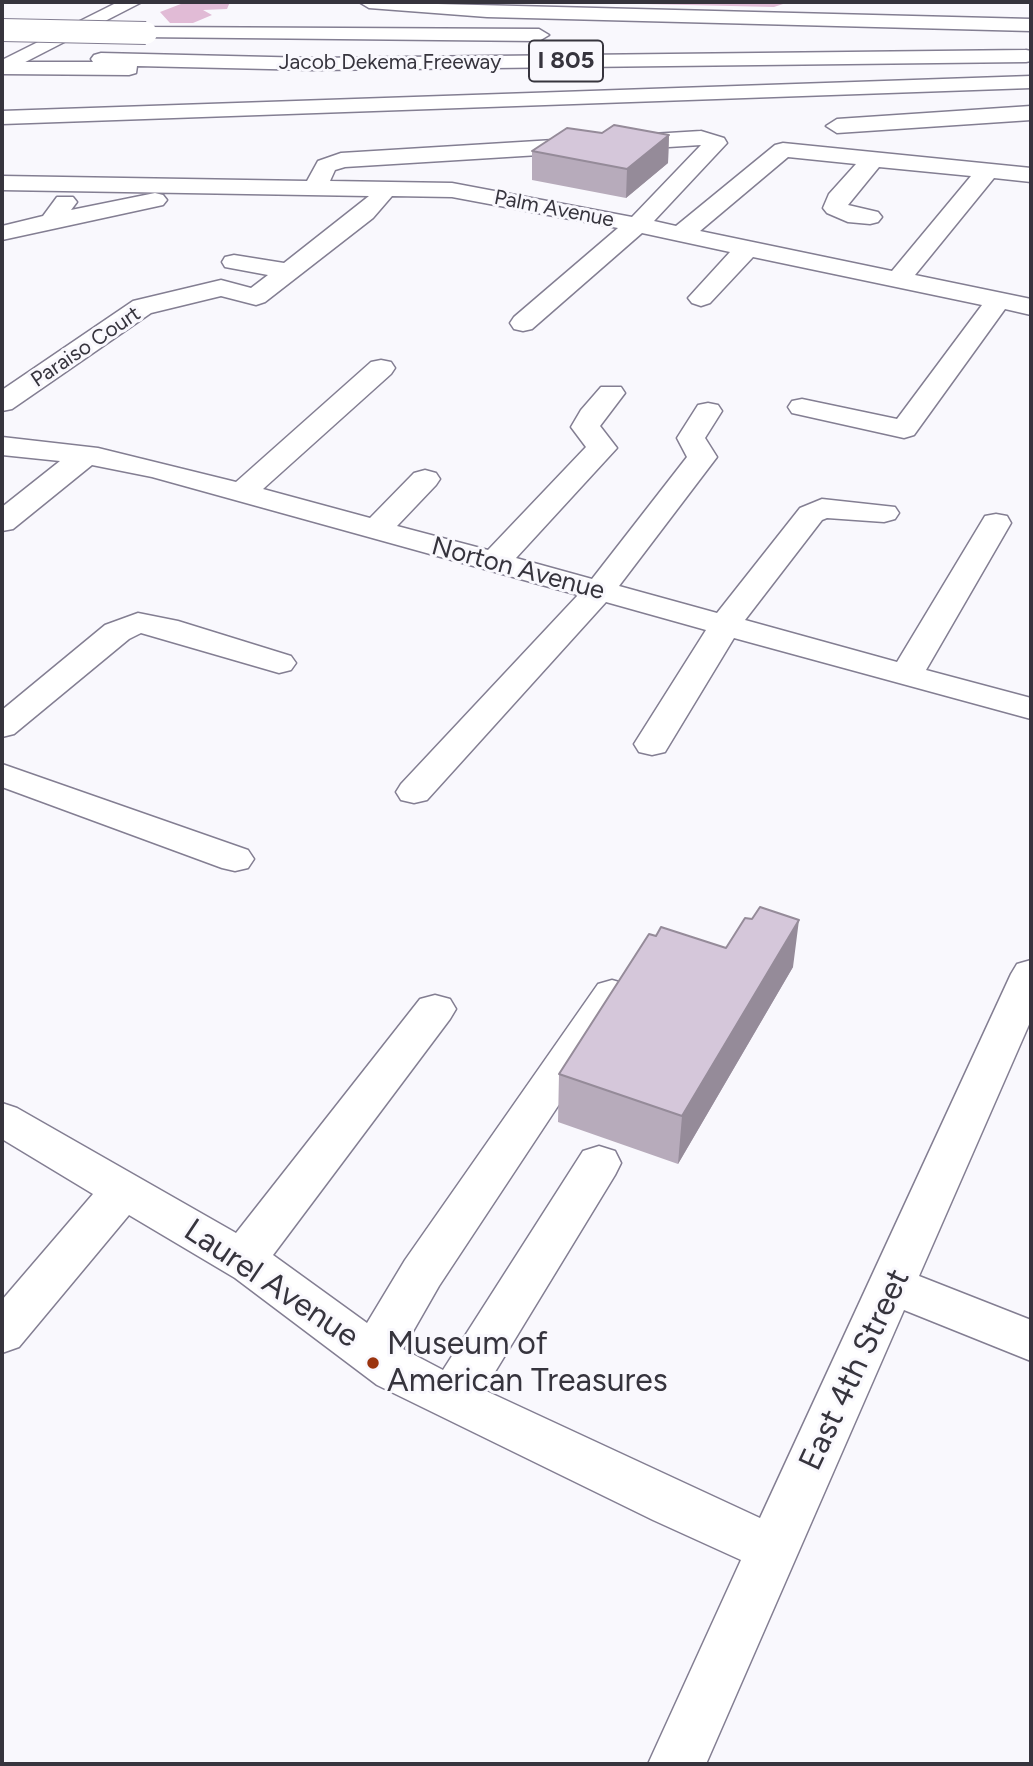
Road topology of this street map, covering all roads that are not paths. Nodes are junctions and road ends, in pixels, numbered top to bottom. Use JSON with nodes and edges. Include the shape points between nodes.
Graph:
{"nodes":[{"id":1,"x":132,"y":2,"type":"edge"},
{"id":2,"x":369,"y":2,"type":"edge"},
{"id":3,"x":7,"y":23,"type":"edge"},
{"id":4,"x":1031,"y":27,"type":"edge"},
{"id":5,"x":613,"y":34,"type":"dead end"},
{"id":6,"x":557,"y":35,"type":"dead end"},
{"id":7,"x":2,"y":55,"type":"edge"},
{"id":8,"x":1031,"y":56,"type":"edge"},
{"id":9,"x":94,"y":64,"type":"junction"},
{"id":10,"x":2,"y":68,"type":"edge"},
{"id":11,"x":1031,"y":82,"type":"edge"},
{"id":12,"x":1031,"y":113,"type":"edge"},
{"id":13,"x":2,"y":118,"type":"edge"},
{"id":14,"x":837,"y":126,"type":"dead end"},
{"id":15,"x":875,"y":158,"type":"junction"},
{"id":16,"x":988,"y":170,"type":"junction"},
{"id":17,"x":1031,"y":175,"type":"edge"},
{"id":18,"x":2,"y":183,"type":"edge"},
{"id":19,"x":69,"y":183,"type":"junction"},
{"id":20,"x":231,"y":185,"type":"junction"},
{"id":21,"x":316,"y":186,"type":"junction"},
{"id":22,"x":385,"y":187,"type":"junction"},
{"id":23,"x":870,"y":217,"type":"dead end"},
{"id":24,"x":51,"y":221,"type":"junction"},
{"id":25,"x":637,"y":225,"type":"junction"},
{"id":26,"x":2,"y":233,"type":"edge"},
{"id":27,"x":681,"y":234,"type":"junction"},
{"id":28,"x":747,"y":248,"type":"junction"},
{"id":29,"x":234,"y":262,"type":"dead end"},
{"id":30,"x":289,"y":271,"type":"junction"},
{"id":31,"x":898,"y":280,"type":"junction"},
{"id":32,"x":701,"y":298,"type":"dead end"},
{"id":33,"x":999,"y":300,"type":"junction"},
{"id":34,"x":1031,"y":307,"type":"edge"},
{"id":35,"x":523,"y":323,"type":"dead end"},
{"id":36,"x":381,"y":368,"type":"dead end"},
{"id":37,"x":611,"y":393,"type":"dead end"},
{"id":38,"x":2,"y":403,"type":"edge"},
{"id":39,"x":802,"y":407,"type":"dead end"},
{"id":40,"x":708,"y":411,"type":"dead end"},
{"id":41,"x":2,"y":446,"type":"edge"},
{"id":42,"x":85,"y":456,"type":"junction"},
{"id":43,"x":425,"y":479,"type":"dead end"},
{"id":44,"x":240,"y":493,"type":"junction"},
{"id":45,"x":884,"y":513,"type":"dead end"},
{"id":46,"x":2,"y":522,"type":"edge"},
{"id":47,"x":996,"y":523,"type":"dead end"},
{"id":48,"x":376,"y":530,"type":"junction"},
{"id":49,"x":495,"y":562,"type":"junction"},
{"id":50,"x":599,"y":591,"type":"junction"},
{"id":51,"x":725,"y":625,"type":"junction"},
{"id":52,"x":279,"y":663,"type":"dead end"},
{"id":53,"x":906,"y":675,"type":"junction"},
{"id":54,"x":1031,"y":709,"type":"edge"},
{"id":55,"x":2,"y":727,"type":"edge"},
{"id":56,"x":652,"y":744,"type":"dead end"},
{"id":57,"x":2,"y":775,"type":"edge"},
{"id":58,"x":414,"y":792,"type":"dead end"},
{"id":59,"x":235,"y":859,"type":"dead end"},
{"id":60,"x":1031,"y":974,"type":"edge"},
{"id":61,"x":615,"y":989,"type":"edge"},
{"id":62,"x":435,"y":1009,"type":"dead end"},
{"id":63,"x":2,"y":1119,"type":"edge"},
{"id":64,"x":599,"y":1163,"type":"dead end"},
{"id":65,"x":124,"y":1189,"type":"junction"},
{"id":66,"x":243,"y":1259,"type":"junction"},
{"id":67,"x":894,"y":1286,"type":"junction"},
{"id":68,"x":2,"y":1333,"type":"edge"},
{"id":69,"x":1031,"y":1341,"type":"edge"},
{"id":70,"x":374,"y":1355,"type":"junction"},
{"id":71,"x":453,"y":1397,"type":"junction"},
{"id":72,"x":772,"y":1548,"type":"junction"},
{"id":73,"x":677,"y":1764,"type":"edge"}],
"edges":[{"from":1,"to":10,"type":"main road"},
{"from":2,"to":4,"type":"main road","via":[[487,11]]},
{"from":3,"to":6,"type":"main road","name":"Jacob Dekema Freeway","number":"I 805","bridge":true,"via":[[146,33]]},
{"from":4,"to":5,"type":"main road","number":"I 805"},
{"from":7,"to":9,"type":"main road"},
{"from":8,"to":9,"type":"main road","name":"Jacob Dekema Freeway","number":"I 805"},
{"from":9,"to":10,"type":"main road"},
{"from":11,"to":13,"type":"main road"},
{"from":12,"to":14,"type":"main road"},
{"from":15,"to":16,"type":"main road"},
{"from":15,"to":23,"type":"main road","via":[[837,199],[835,208],[848,215]]},
{"from":15,"to":27,"type":"main road","via":[[783,150]]},
{"from":16,"to":17,"type":"main road"},
{"from":16,"to":31,"type":"main road"},
{"from":18,"to":19,"type":"main road","name":"Palm Avenue"},
{"from":19,"to":20,"type":"main road","name":"Palm Avenue"},
{"from":19,"to":24,"type":"main road","via":[[65,206]]},
{"from":20,"to":21,"type":"main road","name":"Palm Avenue"},
{"from":20,"to":24,"type":"main road"},
{"from":21,"to":22,"type":"main road","name":"Palm Avenue"},
{"from":21,"to":25,"type":"main road","via":[[326,166],[341,160],[701,138],[716,143]]},
{"from":22,"to":25,"type":"main road","name":"Palm Avenue","via":[[452,190]]},
{"from":22,"to":30,"type":"main road","via":[[365,213]]},
{"from":24,"to":26,"type":"main road"},
{"from":25,"to":27,"type":"main road","name":"Palm Avenue"},
{"from":25,"to":35,"type":"main road"},
{"from":27,"to":28,"type":"main road","name":"Palm Avenue"},
{"from":28,"to":31,"type":"main road","name":"Palm Avenue"},
{"from":28,"to":32,"type":"main road"},
{"from":29,"to":30,"type":"main road"},
{"from":30,"to":38,"type":"main road","name":"Paraiso Court","via":[[256,297],[221,288],[142,307]]},
{"from":31,"to":33,"type":"main road","name":"Palm Avenue"},
{"from":33,"to":34,"type":"main road","name":"Palm Avenue"},
{"from":33,"to":39,"type":"main road","via":[[904,429]]},
{"from":36,"to":44,"type":"main road"},
{"from":37,"to":49,"type":"main road","via":[[585,427],[602,448]]},
{"from":40,"to":50,"type":"main road","via":[[691,438],[702,457]]},
{"from":41,"to":42,"type":"main road","name":"Norton Avenue"},
{"from":42,"to":44,"type":"main road","name":"Norton Avenue","via":[[156,469]]},
{"from":42,"to":46,"type":"main road"},
{"from":43,"to":48,"type":"main road"},
{"from":44,"to":48,"type":"main road","name":"Norton Avenue"},
{"from":45,"to":51,"type":"main road","via":[[822,508],[811,514]]},
{"from":47,"to":53,"type":"main road"},
{"from":48,"to":49,"type":"main road","name":"Norton Avenue"},
{"from":49,"to":50,"type":"main road","name":"Norton Avenue"},
{"from":50,"to":51,"type":"main road","name":"Norton Avenue"},
{"from":50,"to":58,"type":"main road"},
{"from":51,"to":53,"type":"main road","name":"Norton Avenue"},
{"from":51,"to":56,"type":"main road"},
{"from":52,"to":55,"type":"main road","via":[[138,623],[117,632]]},
{"from":53,"to":54,"type":"main road","name":"Norton Avenue"},
{"from":57,"to":59,"type":"main road"},
{"from":60,"to":67,"type":"main road","name":"East 4th Street"},
{"from":61,"to":70,"type":"main road","via":[[422,1273]]},
{"from":62,"to":66,"type":"main road"},
{"from":63,"to":65,"type":"main road","name":"Laurel Avenue"},
{"from":64,"to":71,"type":"main road"},
{"from":65,"to":66,"type":"main road","name":"Laurel Avenue"},
{"from":65,"to":68,"type":"main road"},
{"from":66,"to":70,"type":"main road","name":"Laurel Avenue"},
{"from":67,"to":69,"type":"main road"},
{"from":67,"to":72,"type":"main road","name":"East 4th Street"},
{"from":70,"to":71,"type":"main road","name":"Laurel Avenue","via":[[394,1370]]},
{"from":71,"to":72,"type":"main road","name":"Laurel Avenue"},
{"from":72,"to":73,"type":"main road","name":"East 4th Street"}]}
